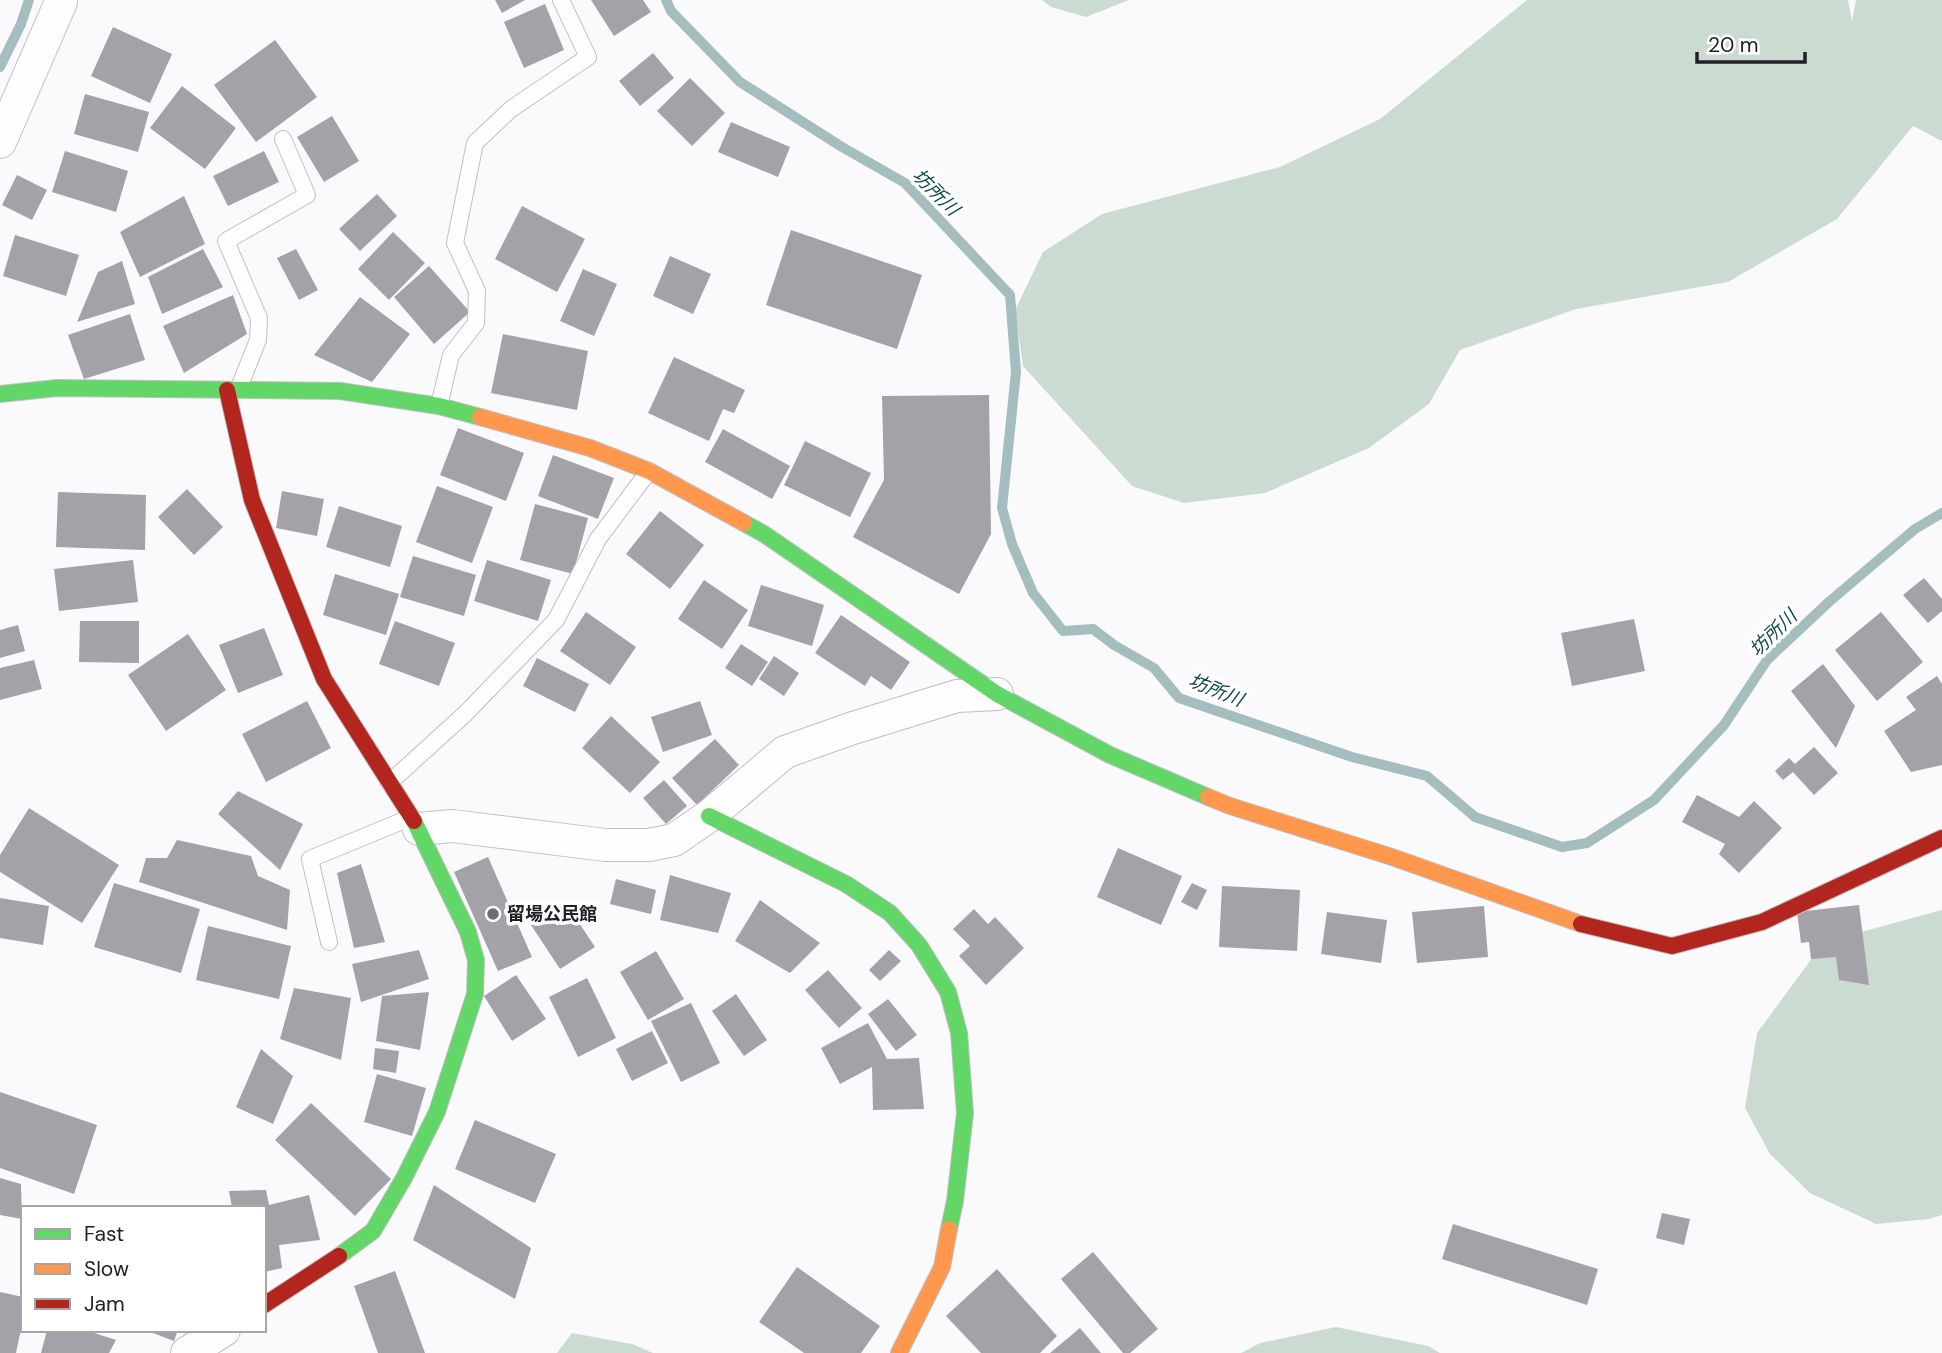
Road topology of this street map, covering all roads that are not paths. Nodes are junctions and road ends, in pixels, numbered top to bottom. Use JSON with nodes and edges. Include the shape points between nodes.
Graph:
{"nodes":[{"id":1,"x":561,"y":0,"type":"edge"},
{"id":2,"x":61,"y":2,"type":"dead end"},
{"id":3,"x":283,"y":139,"type":"dead end"},
{"id":4,"x":0,"y":142,"type":"edge"},
{"id":5,"x":233,"y":390,"type":"junction"},
{"id":6,"x":0,"y":394,"type":"edge"},
{"id":7,"x":439,"y":406,"type":"junction"},
{"id":8,"x":649,"y":471,"type":"junction"},
{"id":9,"x":996,"y":694,"type":"junction"},
{"id":10,"x":389,"y":783,"type":"junction"},
{"id":11,"x":709,"y":816,"type":"junction"},
{"id":12,"x":416,"y":823,"type":"junction"},
{"id":13,"x":1942,"y":838,"type":"edge"},
{"id":14,"x":329,"y":942,"type":"dead end"},
{"id":15,"x":266,"y":1304,"type":"edge"},
{"id":16,"x":221,"y":1332,"type":"edge"},
{"id":17,"x":187,"y":1353,"type":"edge"},
{"id":18,"x":899,"y":1353,"type":"edge"}],
"edges":[{"from":1,"to":7,"type":"lane","via":[[588,57],[511,109],[475,143],[455,243],[477,291],[475,323],[451,355]]},
{"from":2,"to":4,"type":"street"},
{"from":3,"to":5,"type":"lane","via":[[307,195],[226,241],[259,318],[258,340]]},
{"from":5,"to":6,"type":"street","via":[[57,388]]},
{"from":5,"to":7,"type":"street","via":[[340,391]]},
{"from":5,"to":10,"type":"street","via":[[252,500],[287,591],[324,679]]},
{"from":7,"to":8,"type":"street","via":[[590,448]]},
{"from":8,"to":9,"type":"street","via":[[764,534]]},
{"from":8,"to":10,"type":"lane","via":[[598,539],[556,620],[465,714]]},
{"from":9,"to":11,"type":"street","via":[[957,696],[785,752]]},
{"from":9,"to":13,"type":"street","via":[[1110,755],[1230,806],[1585,925],[1672,946],[1762,922]]},
{"from":10,"to":12,"type":"street"},
{"from":11,"to":12,"type":"street","via":[[674,840],[649,845],[605,845]]},
{"from":11,"to":18,"type":"street","via":[[837,878],[890,913],[919,945],[948,992],[959,1033],[965,1113],[955,1201],[942,1267]]},
{"from":12,"to":14,"type":"lane","via":[[310,859]]},
{"from":12,"to":15,"type":"street","via":[[468,932],[476,960],[475,994],[437,1112],[373,1231]]},
{"from":16,"to":17,"type":"street"}]}
